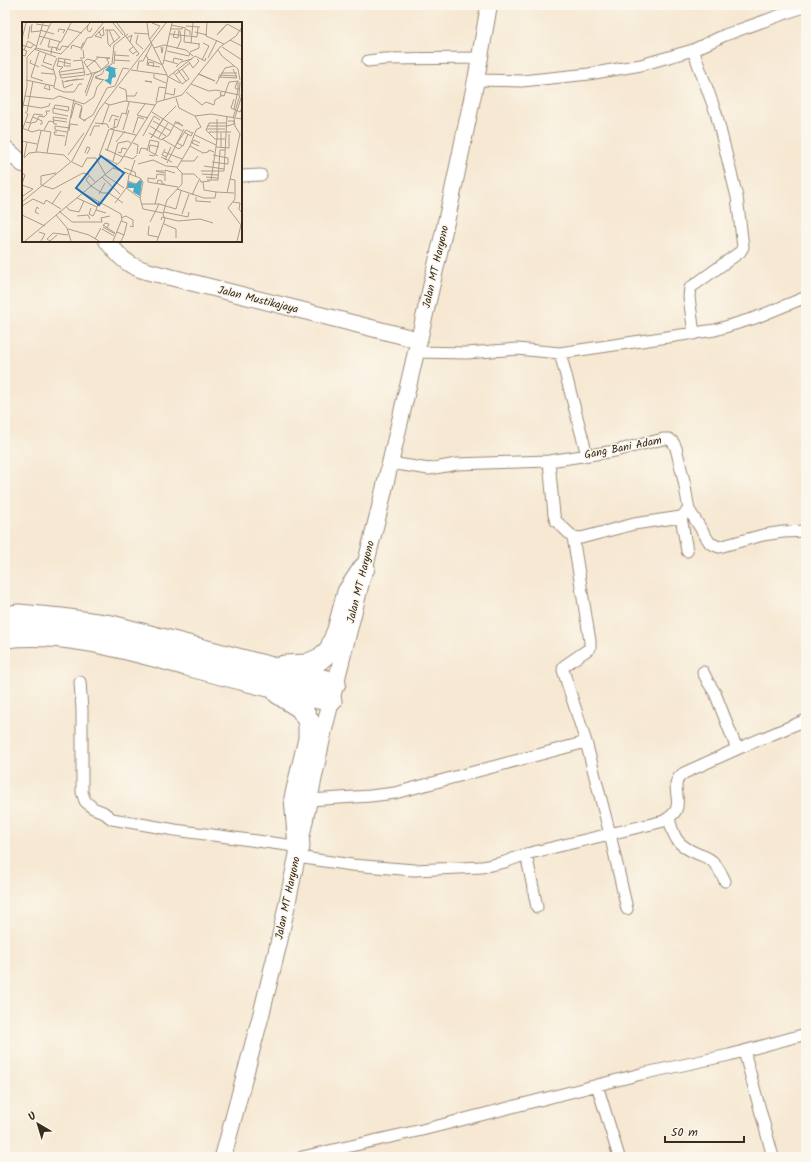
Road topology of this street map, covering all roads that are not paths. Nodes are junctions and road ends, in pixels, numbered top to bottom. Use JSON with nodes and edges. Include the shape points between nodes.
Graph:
{"nodes":[{"id":1,"x":490,"y":5,"type":"edge"},
{"id":2,"x":806,"y":6,"type":"edge"},
{"id":3,"x":693,"y":50,"type":"junction"},
{"id":4,"x":480,"y":58,"type":"junction"},
{"id":5,"x":368,"y":61,"type":"dead end"},
{"id":6,"x":476,"y":80,"type":"junction"},
{"id":7,"x":5,"y":148,"type":"edge"},
{"id":8,"x":22,"y":163,"type":"edge"},
{"id":9,"x":261,"y":175,"type":"dead end"},
{"id":10,"x":242,"y":176,"type":"edge"},
{"id":11,"x":108,"y":242,"type":"edge"},
{"id":12,"x":806,"y":297,"type":"edge"},
{"id":13,"x":694,"y":334,"type":"junction"},
{"id":14,"x":418,"y":346,"type":"junction"},
{"id":15,"x":560,"y":352,"type":"junction"},
{"id":16,"x":586,"y":455,"type":"junction"},
{"id":17,"x":549,"y":461,"type":"junction"},
{"id":18,"x":390,"y":463,"type":"junction"},
{"id":19,"x":685,"y":514,"type":"junction"},
{"id":20,"x":806,"y":531,"type":"edge"},
{"id":21,"x":573,"y":538,"type":"junction"},
{"id":22,"x":687,"y":551,"type":"dead end"},
{"id":23,"x":364,"y":568,"type":"junction"},
{"id":24,"x":12,"y":616,"type":"edge"},
{"id":25,"x":60,"y":628,"type":"junction"},
{"id":26,"x":13,"y":636,"type":"edge"},
{"id":27,"x":703,"y":672,"type":"dead end"},
{"id":28,"x":263,"y":675,"type":"junction"},
{"id":29,"x":80,"y":682,"type":"dead end"},
{"id":30,"x":333,"y":692,"type":"junction"},
{"id":31,"x":806,"y":720,"type":"edge"},
{"id":32,"x":586,"y":742,"type":"junction"},
{"id":33,"x":737,"y":749,"type":"junction"},
{"id":34,"x":309,"y":800,"type":"junction"},
{"id":35,"x":669,"y":818,"type":"junction"},
{"id":36,"x":610,"y":834,"type":"junction"},
{"id":37,"x":298,"y":852,"type":"junction"},
{"id":38,"x":526,"y":854,"type":"junction"},
{"id":39,"x":725,"y":881,"type":"dead end"},
{"id":40,"x":537,"y":908,"type":"dead end"},
{"id":41,"x":627,"y":909,"type":"dead end"},
{"id":42,"x":806,"y":1034,"type":"edge"},
{"id":43,"x":744,"y":1051,"type":"junction"},
{"id":44,"x":597,"y":1085,"type":"junction"},
{"id":45,"x":223,"y":1157,"type":"edge"},
{"id":46,"x":302,"y":1157,"type":"edge"},
{"id":47,"x":620,"y":1157,"type":"edge"},
{"id":48,"x":773,"y":1157,"type":"edge"}],
"edges":[{"from":1,"to":4,"type":"main road","name":"Jalan MT Haryono"},
{"from":2,"to":3,"type":"street","via":[[725,35]]},
{"from":3,"to":6,"type":"street","via":[[641,65],[589,74],[522,81]]},
{"from":3,"to":13,"type":"street","via":[[716,113],[737,197],[743,247],[740,252],[690,288]]},
{"from":4,"to":5,"type":"street"},
{"from":4,"to":6,"type":"main road","name":"Jalan MT Haryono"},
{"from":6,"to":14,"type":"main road","name":"Jalan MT Haryono"},
{"from":7,"to":8,"type":"main road"},
{"from":9,"to":10,"type":"street"},
{"from":11,"to":14,"type":"main road","name":"Jalan Mustikajaya","via":[[136,268]]},
{"from":12,"to":13,"type":"street","via":[[755,318]]},
{"from":13,"to":15,"type":"street"},
{"from":14,"to":15,"type":"street","via":[[467,353],[517,349]]},
{"from":14,"to":18,"type":"main road","name":"Jalan MT Haryono"},
{"from":15,"to":16,"type":"street"},
{"from":16,"to":17,"type":"street","name":"Gang Bani Adam"},
{"from":16,"to":19,"type":"street","name":"Gang Bani Adam","via":[[669,439],[676,448],[684,481]]},
{"from":17,"to":18,"type":"street","name":"Gang Bani Adam","via":[[457,464],[429,469]]},
{"from":17,"to":21,"type":"street","via":[[554,515],[556,521]]},
{"from":18,"to":23,"type":"main road","name":"Jalan MT Haryono"},
{"from":19,"to":20,"type":"street","name":"Gang Bani Adam","via":[[710,543],[719,547],[776,533]]},
{"from":19,"to":21,"type":"street"},
{"from":19,"to":22,"type":"street"},
{"from":21,"to":32,"type":"street","via":[[590,648],[565,665],[563,670]]},
{"from":23,"to":28,"type":"highway","via":[[348,592],[330,650],[306,666]]},
{"from":23,"to":30,"type":"main road","name":"Jalan MT Haryono"},
{"from":24,"to":25,"type":"highway"},
{"from":25,"to":26,"type":"highway"},
{"from":25,"to":28,"type":"highway","via":[[106,644]]},
{"from":27,"to":33,"type":"street","via":[[716,692]]},
{"from":28,"to":30,"type":"highway"},
{"from":28,"to":37,"type":"highway","via":[[301,708],[309,722],[309,739],[295,798]]},
{"from":29,"to":37,"type":"street","via":[[82,792],[85,801],[93,808],[112,819],[287,844]]},
{"from":30,"to":34,"type":"main road","name":"Jalan MT Haryono"},
{"from":31,"to":33,"type":"street"},
{"from":32,"to":34,"type":"street","via":[[395,793]]},
{"from":32,"to":36,"type":"street"},
{"from":33,"to":35,"type":"street","via":[[678,777],[676,812]]},
{"from":34,"to":37,"type":"main road","name":"Jalan MT Haryono"},
{"from":35,"to":36,"type":"street"},
{"from":35,"to":39,"type":"street","via":[[676,840],[685,848],[713,862]]},
{"from":36,"to":38,"type":"street"},
{"from":36,"to":41,"type":"street"},
{"from":37,"to":38,"type":"street","via":[[352,865],[414,870],[482,866],[505,862]]},
{"from":37,"to":45,"type":"main road","name":"Jalan MT Haryono","via":[[279,942]]},
{"from":38,"to":40,"type":"street"},
{"from":42,"to":43,"type":"street"},
{"from":43,"to":44,"type":"street"},
{"from":43,"to":48,"type":"street"},
{"from":44,"to":46,"type":"street","via":[[422,1130]]},
{"from":44,"to":47,"type":"street"}]}
